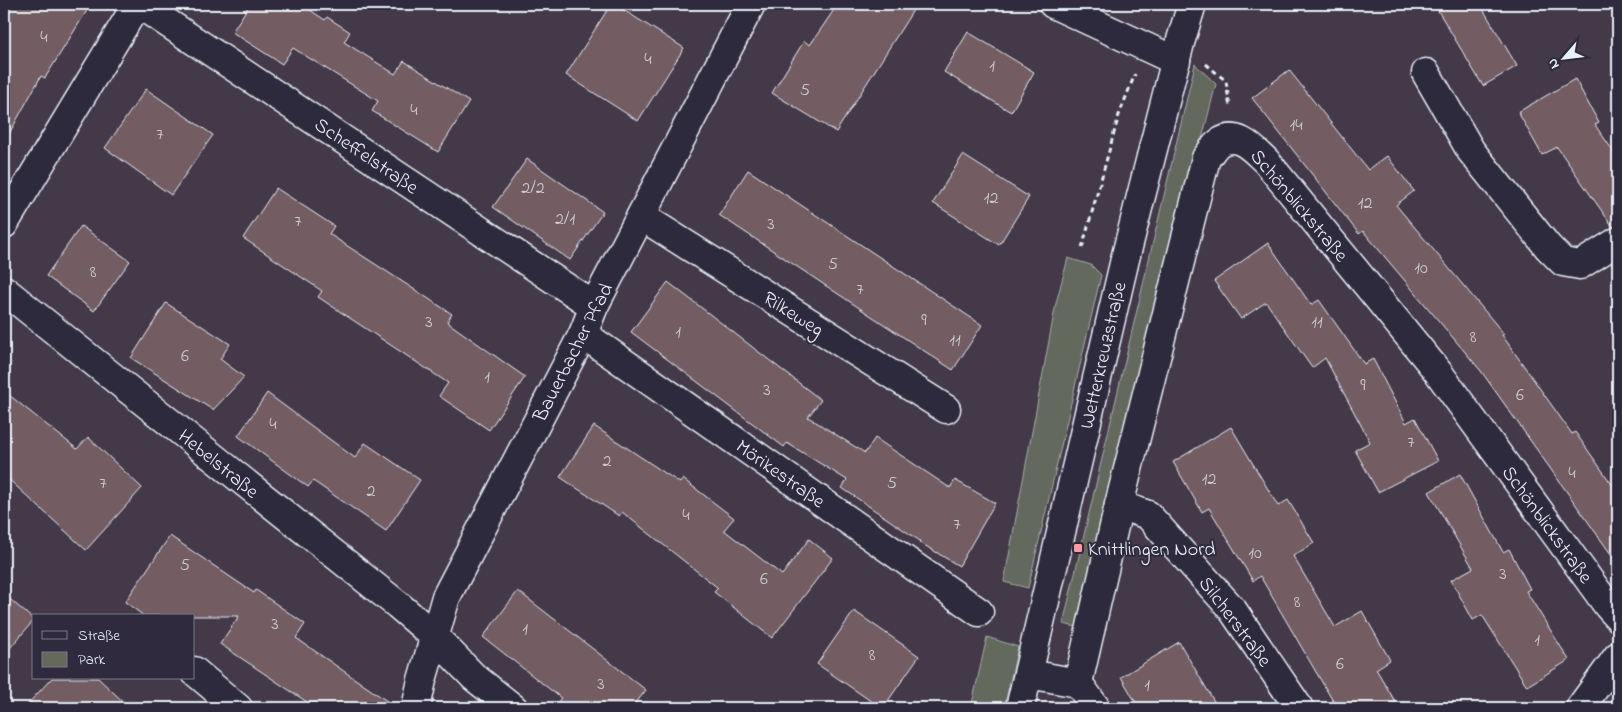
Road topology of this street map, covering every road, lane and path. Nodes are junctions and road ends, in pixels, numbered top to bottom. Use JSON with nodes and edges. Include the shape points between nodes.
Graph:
{"nodes":[{"id":1,"x":138,"y":4,"type":"edge"},
{"id":2,"x":751,"y":4,"type":"edge"},
{"id":3,"x":1053,"y":4,"type":"edge"},
{"id":4,"x":1192,"y":4,"type":"edge"},
{"id":5,"x":1150,"y":49,"type":"junction"},
{"id":6,"x":1176,"y":61,"type":"junction"},
{"id":7,"x":1205,"y":63,"type":"dead end"},
{"id":8,"x":1426,"y":73,"type":"dead end"},
{"id":9,"x":1226,"y":81,"type":"dead end"},
{"id":10,"x":641,"y":216,"type":"junction"},
{"id":11,"x":4,"y":224,"type":"edge"},
{"id":12,"x":1618,"y":241,"type":"edge"},
{"id":13,"x":1082,"y":248,"type":"dead end"},
{"id":14,"x":4,"y":290,"type":"edge"},
{"id":15,"x":594,"y":306,"type":"junction"},
{"id":16,"x":583,"y":334,"type":"junction"},
{"id":17,"x":946,"y":410,"type":"dead end"},
{"id":18,"x":1119,"y":505,"type":"junction"},
{"id":19,"x":979,"y":612,"type":"dead end"},
{"id":20,"x":1618,"y":616,"type":"edge"},
{"id":21,"x":434,"y":636,"type":"junction"},
{"id":22,"x":1618,"y":656,"type":"edge"},
{"id":23,"x":195,"y":672,"type":"edge"},
{"id":24,"x":1029,"y":674,"type":"junction"},
{"id":25,"x":1078,"y":683,"type":"junction"},
{"id":26,"x":1587,"y":705,"type":"edge"},
{"id":27,"x":238,"y":708,"type":"edge"},
{"id":28,"x":416,"y":708,"type":"edge"},
{"id":29,"x":513,"y":708,"type":"edge"},
{"id":30,"x":1020,"y":708,"type":"edge"},
{"id":31,"x":1096,"y":708,"type":"edge"},
{"id":32,"x":1299,"y":708,"type":"edge"}],
"edges":[{"from":1,"to":11,"type":"street"},
{"from":1,"to":15,"type":"street","name":"Scheffelstraße"},
{"from":2,"to":10,"type":"street","name":"Bauerbacher Pfad"},
{"from":3,"to":5,"type":"street"},
{"from":4,"to":6,"type":"street","name":"Wetterkreuzstraße"},
{"from":5,"to":6,"type":"street"},
{"from":5,"to":13,"type":"path","via":[[1126,93]]},
{"from":6,"to":24,"type":"street","name":"Wetterkreuzstraße","via":[[1123,268]]},
{"from":7,"to":9,"type":"path"},
{"from":8,"to":12,"type":"street","via":[[1471,151],[1563,262],[1580,266]]},
{"from":10,"to":15,"type":"street","name":"Bauerbacher Pfad"},
{"from":10,"to":17,"type":"street","name":"Rilkeweg"},
{"from":14,"to":21,"type":"street","name":"Hebelstraße"},
{"from":15,"to":16,"type":"street","name":"Bauerbacher Pfad"},
{"from":16,"to":19,"type":"street","name":"Mörikestraße"},
{"from":16,"to":21,"type":"street","name":"Bauerbacher Pfad","via":[[446,598]]},
{"from":18,"to":20,"type":"street","name":"Schönblickstraße","via":[[1206,158],[1219,142],[1233,138],[1248,144],[1266,161],[1438,372]]},
{"from":18,"to":25,"type":"street","name":"Schönblickstraße"},
{"from":18,"to":32,"type":"street","name":"Silcherstraße","via":[[1148,515],[1232,609]]},
{"from":21,"to":28,"type":"street","name":"Bauerbacher Pfad"},
{"from":21,"to":29,"type":"street","name":"Hebelstraße","via":[[474,677]]},
{"from":22,"to":26,"type":"street"},
{"from":23,"to":27,"type":"street"},
{"from":24,"to":25,"type":"street"},
{"from":24,"to":30,"type":"street","name":"Wetterkreuzstraße"},
{"from":25,"to":31,"type":"street"}]}
